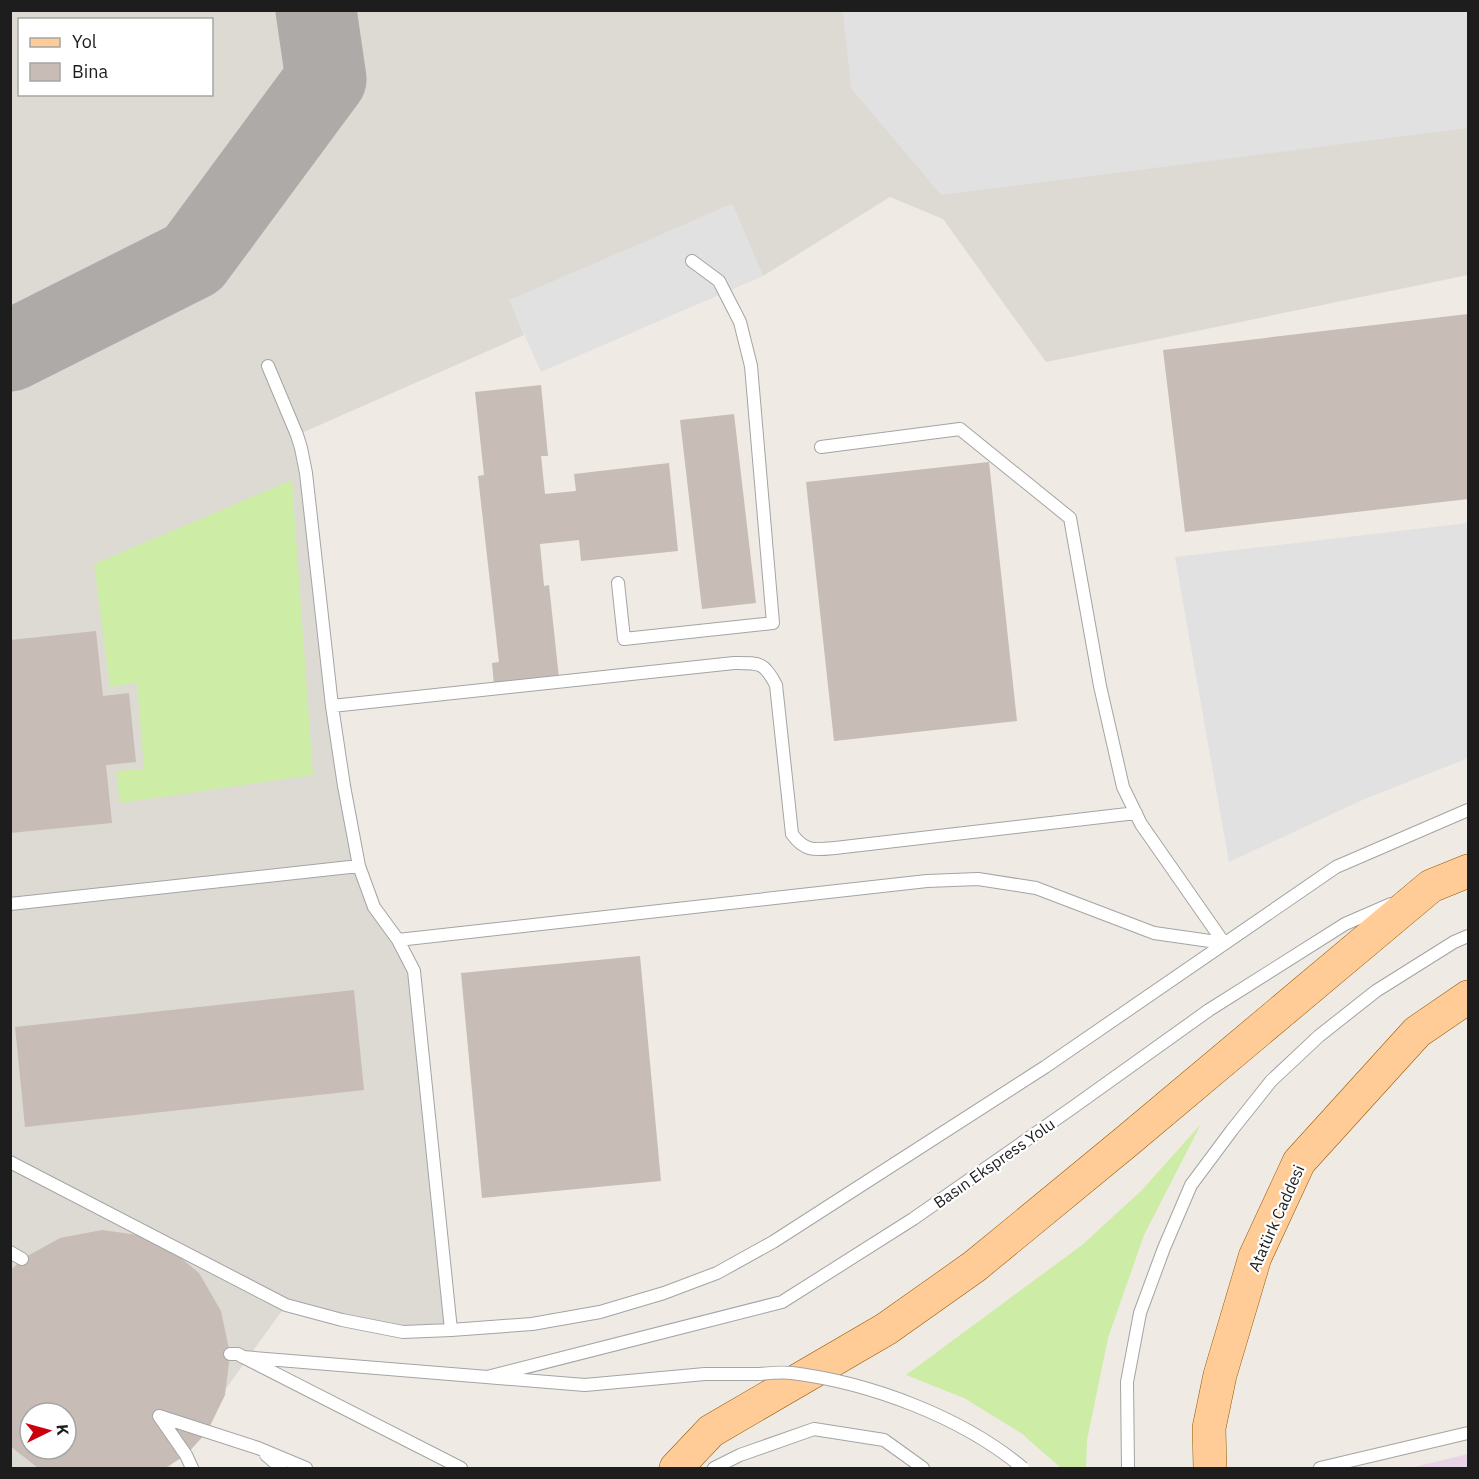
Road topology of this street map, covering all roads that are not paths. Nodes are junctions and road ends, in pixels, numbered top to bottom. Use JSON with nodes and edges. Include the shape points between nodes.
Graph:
{"nodes":[{"id":1,"x":692,"y":261,"type":"dead end"},
{"id":2,"x":268,"y":366,"type":"dead end"},
{"id":3,"x":821,"y":447,"type":"dead end"},
{"id":4,"x":618,"y":583,"type":"dead end"},
{"id":5,"x":332,"y":706,"type":"junction"},
{"id":6,"x":1468,"y":810,"type":"edge"},
{"id":7,"x":1136,"y":813,"type":"junction"},
{"id":8,"x":359,"y":866,"type":"junction"},
{"id":9,"x":1468,"y":871,"type":"edge"},
{"id":10,"x":1431,"y":886,"type":"junction"},
{"id":11,"x":10,"y":904,"type":"edge"},
{"id":12,"x":1468,"y":936,"type":"edge"},
{"id":13,"x":398,"y":940,"type":"junction"},
{"id":14,"x":1224,"y":943,"type":"junction"},
{"id":15,"x":1468,"y":997,"type":"edge"},
{"id":16,"x":10,"y":1162,"type":"edge"},
{"id":17,"x":10,"y":1252,"type":"edge"},
{"id":18,"x":22,"y":1258,"type":"dead end"},
{"id":19,"x":451,"y":1330,"type":"junction"},
{"id":20,"x":230,"y":1354,"type":"dead end"},
{"id":21,"x":243,"y":1357,"type":"junction"},
{"id":22,"x":487,"y":1377,"type":"junction"},
{"id":23,"x":1468,"y":1433,"type":"edge"},
{"id":24,"x":258,"y":1448,"type":"junction"},
{"id":25,"x":192,"y":1468,"type":"edge"},
{"id":26,"x":281,"y":1468,"type":"edge"},
{"id":27,"x":306,"y":1468,"type":"edge"},
{"id":28,"x":461,"y":1468,"type":"edge"},
{"id":29,"x":676,"y":1468,"type":"edge"},
{"id":30,"x":714,"y":1468,"type":"edge"},
{"id":31,"x":923,"y":1468,"type":"edge"},
{"id":32,"x":1023,"y":1468,"type":"edge"},
{"id":33,"x":1128,"y":1468,"type":"edge"},
{"id":34,"x":1210,"y":1468,"type":"edge"},
{"id":35,"x":1320,"y":1468,"type":"edge"}],
"edges":[{"from":1,"to":4,"type":"lane","via":[[719,281],[740,322],[751,366],[773,623],[624,639]]},
{"from":2,"to":5,"type":"lane","via":[[301,447],[306,473]]},
{"from":3,"to":7,"type":"lane","via":[[960,429],[1070,518],[1100,686],[1123,787]]},
{"from":5,"to":7,"type":"lane","via":[[755,663],[768,670],[776,685],[792,834],[800,844],[815,850]]},
{"from":5,"to":8,"type":"lane"},
{"from":6,"to":14,"type":"lane","via":[[1336,867]]},
{"from":7,"to":14,"type":"lane"},
{"from":8,"to":11,"type":"lane"},
{"from":8,"to":13,"type":"lane","via":[[374,907]]},
{"from":9,"to":10,"type":"main road","name":"Basın Ekspress Yolu"},
{"from":10,"to":22,"type":"lane","name":"Basın Ekspress Yolu","via":[[1345,924],[1209,1010],[922,1213],[782,1302]]},
{"from":10,"to":29,"type":"main road","via":[[975,1266],[886,1329],[711,1431]]},
{"from":12,"to":33,"type":"lane","via":[[1376,991],[1319,1036],[1271,1081],[1191,1185],[1140,1313],[1127,1382]]},
{"from":13,"to":14,"type":"lane","via":[[927,880],[978,879],[1036,888],[1154,933]]},
{"from":13,"to":19,"type":"lane","via":[[414,971]]},
{"from":14,"to":19,"type":"lane","via":[[1045,1067],[773,1242],[717,1273],[600,1312],[532,1324]]},
{"from":15,"to":34,"type":"main road","name":"Atatürk Caddesi","via":[[1417,1032],[1299,1162],[1255,1257],[1220,1375],[1209,1428]]},
{"from":16,"to":19,"type":"lane","via":[[286,1305],[403,1332]]},
{"from":17,"to":18,"type":"lane"},
{"from":20,"to":21,"type":"lane"},
{"from":21,"to":22,"type":"lane"},
{"from":21,"to":28,"type":"lane"},
{"from":22,"to":32,"type":"lane","bridge":true,"via":[[585,1385],[705,1374],[790,1373],[848,1383],[904,1402],[961,1426]]},
{"from":23,"to":35,"type":"lane"},
{"from":24,"to":25,"type":"lane","via":[[159,1416]]},
{"from":24,"to":26,"type":"lane"},
{"from":24,"to":27,"type":"lane"},
{"from":30,"to":31,"type":"lane","via":[[814,1429],[884,1440]]}]}
